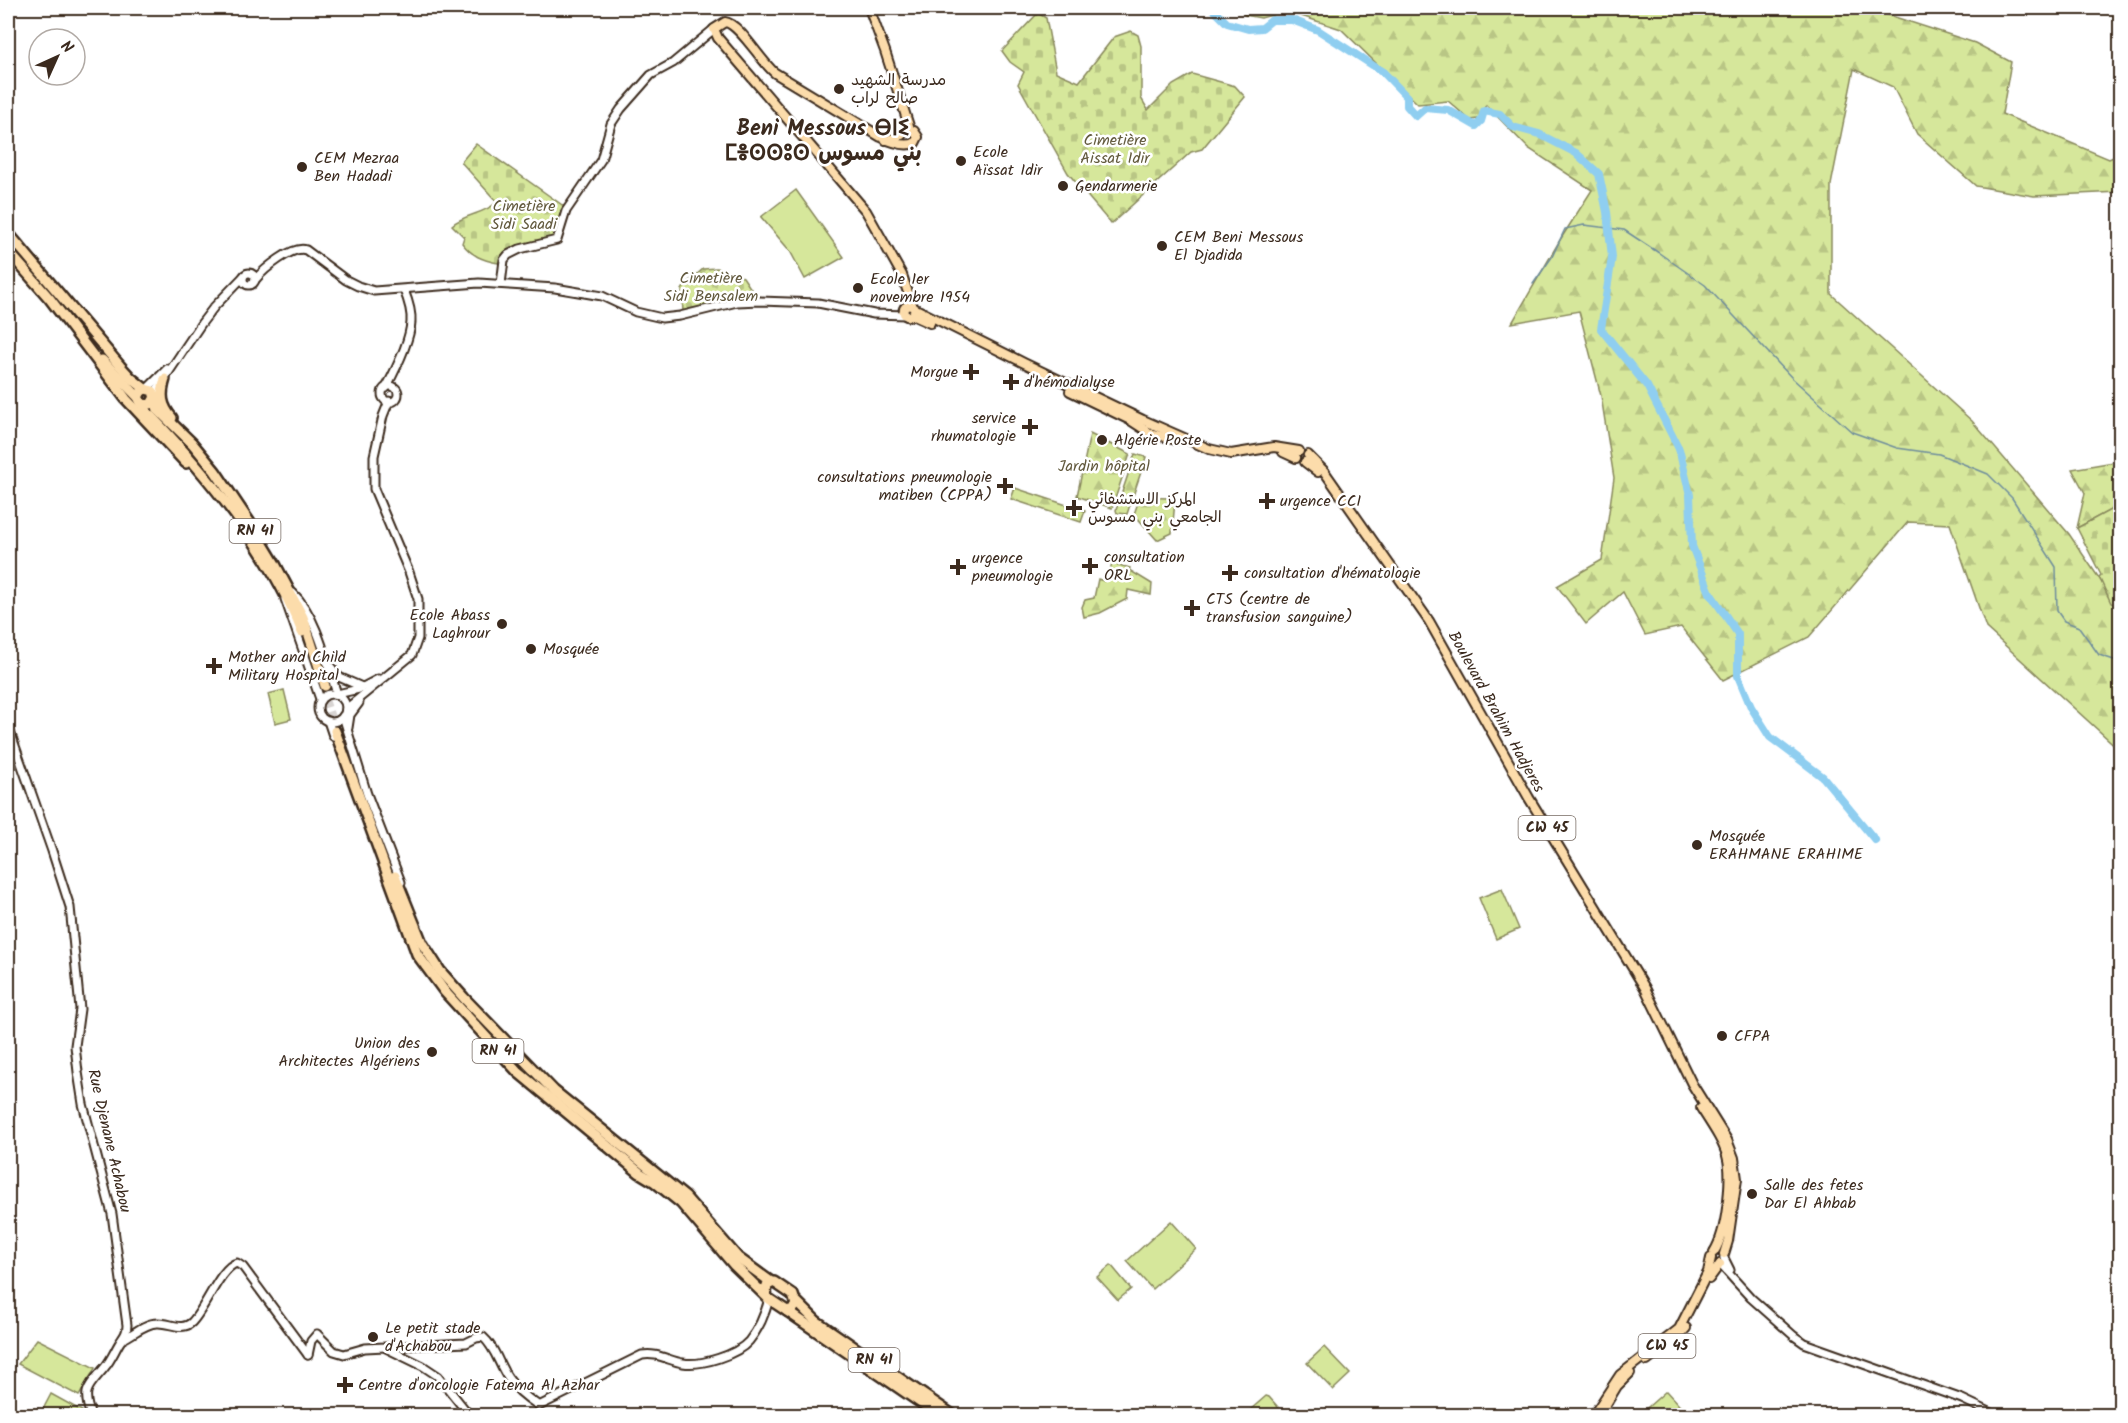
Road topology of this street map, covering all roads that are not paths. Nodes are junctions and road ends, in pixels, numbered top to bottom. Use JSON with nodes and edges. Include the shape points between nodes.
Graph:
{"nodes":[{"id":1,"x":869,"y":8,"type":"edge"},
{"id":2,"x":714,"y":29,"type":"junction"},
{"id":3,"x":910,"y":129,"type":"junction"},
{"id":4,"x":903,"y":134,"type":"junction"},
{"id":5,"x":886,"y":140,"type":"junction"},
{"id":6,"x":905,"y":143,"type":"junction"},
{"id":7,"x":8,"y":233,"type":"edge"},
{"id":8,"x":8,"y":251,"type":"edge"},
{"id":9,"x":253,"y":276,"type":"junction"},
{"id":10,"x":243,"y":277,"type":"junction"},
{"id":11,"x":501,"y":284,"type":"junction"},
{"id":12,"x":248,"y":285,"type":"junction"},
{"id":13,"x":404,"y":290,"type":"junction"},
{"id":14,"x":226,"y":295,"type":"junction"},
{"id":15,"x":910,"y":310,"type":"junction"},
{"id":16,"x":85,"y":344,"type":"junction"},
{"id":17,"x":184,"y":349,"type":"junction"},
{"id":18,"x":395,"y":370,"type":"junction"},
{"id":19,"x":165,"y":379,"type":"junction"},
{"id":20,"x":386,"y":388,"type":"junction"},
{"id":21,"x":397,"y":390,"type":"junction"},
{"id":22,"x":150,"y":392,"type":"junction"},
{"id":23,"x":386,"y":399,"type":"junction"},
{"id":24,"x":140,"y":400,"type":"junction"},
{"id":25,"x":192,"y":443,"type":"junction"},
{"id":26,"x":214,"y":489,"type":"junction"},
{"id":27,"x":286,"y":591,"type":"junction"},
{"id":28,"x":327,"y":663,"type":"junction"},
{"id":29,"x":324,"y":687,"type":"junction"},
{"id":30,"x":364,"y":691,"type":"junction"},
{"id":31,"x":337,"y":694,"type":"junction"},
{"id":32,"x":320,"y":699,"type":"junction"},
{"id":33,"x":344,"y":713,"type":"junction"},
{"id":34,"x":328,"y":721,"type":"junction"},
{"id":35,"x":8,"y":726,"type":"edge"},
{"id":36,"x":340,"y":729,"type":"junction"},
{"id":37,"x":400,"y":897,"type":"junction"},
{"id":38,"x":488,"y":1041,"type":"junction"},
{"id":39,"x":554,"y":1091,"type":"junction"},
{"id":40,"x":1728,"y":1221,"type":"junction"},
{"id":41,"x":1713,"y":1255,"type":"junction"},
{"id":42,"x":1722,"y":1260,"type":"junction"},
{"id":43,"x":771,"y":1282,"type":"junction"},
{"id":44,"x":768,"y":1296,"type":"junction"},
{"id":45,"x":796,"y":1301,"type":"junction"},
{"id":46,"x":783,"y":1309,"type":"junction"},
{"id":47,"x":764,"y":1316,"type":"junction"},
{"id":48,"x":122,"y":1339,"type":"junction"},
{"id":49,"x":386,"y":1348,"type":"junction"},
{"id":50,"x":1621,"y":1378,"type":"junction"},
{"id":51,"x":91,"y":1416,"type":"edge"},
{"id":52,"x":470,"y":1416,"type":"edge"},
{"id":53,"x":940,"y":1416,"type":"edge"},
{"id":54,"x":954,"y":1416,"type":"edge"},
{"id":55,"x":1593,"y":1416,"type":"edge"},
{"id":56,"x":1599,"y":1416,"type":"edge"},
{"id":57,"x":1998,"y":1416,"type":"edge"}],
"edges":[{"from":1,"to":3,"type":"main road"},
{"from":2,"to":5,"type":"main road","via":[[725,22],[736,26],[775,73]]},
{"from":2,"to":11,"type":"main road","via":[[673,63],[651,75],[632,95],[611,124],[601,160],[566,211],[557,240],[508,255]]},
{"from":2,"to":15,"type":"main road","via":[[866,211],[902,275]]},
{"from":3,"to":4,"type":"main road"},
{"from":3,"to":6,"type":"main road","via":[[916,132],[917,139],[913,144]]},
{"from":4,"to":5,"type":"main road"},
{"from":4,"to":6,"type":"main road"},
{"from":5,"to":6,"type":"main road"},
{"from":7,"to":22,"type":"highway","number":"RN 41","via":[[120,366]]},
{"from":8,"to":16,"type":"highway","number":"RN 41"},
{"from":9,"to":10,"type":"main road","via":[[246,273]]},
{"from":9,"to":12,"type":"main road","via":[[253,283]]},
{"from":9,"to":13,"type":"main road","via":[[301,248],[358,286],[382,292]]},
{"from":10,"to":12,"type":"main road"},
{"from":10,"to":14,"type":"main road"},
{"from":11,"to":13,"type":"main road"},
{"from":11,"to":15,"type":"main road","via":[[602,296],[636,312],[662,318],[737,302],[818,303],[883,314]]},
{"from":12,"to":14,"type":"main road"},
{"from":13,"to":18,"type":"main road","via":[[411,323]]},
{"from":14,"to":17,"type":"main road"},
{"from":15,"to":40,"type":"main road","name":"Boulevard Brahim Hadjeres","number":"CW 45","via":[[1157,431],[1225,453],[1279,447],[1298,454],[1305,451],[1307,458],[1324,471],[1429,621],[1600,920],[1645,987],[1692,1084],[1732,1150],[1737,1179]]},
{"from":16,"to":24,"type":"highway","number":"RN 41"},
{"from":16,"to":26,"type":"highway","via":[[126,399]]},
{"from":17,"to":19,"type":"main road"},
{"from":17,"to":22,"type":"main road"},
{"from":18,"to":20,"type":"main road"},
{"from":18,"to":21,"type":"main road"},
{"from":19,"to":22,"type":"main road"},
{"from":19,"to":25,"type":"highway","via":[[162,403]]},
{"from":20,"to":21,"type":"main road"},
{"from":20,"to":23,"type":"main road"},
{"from":21,"to":23,"type":"main road","via":[[394,401]]},
{"from":22,"to":24,"type":"highway","via":[[140,392]]},
{"from":22,"to":24,"type":"highway","via":[[151,404]]},
{"from":22,"to":25,"type":"highway","number":"RN 41","via":[[164,418]]},
{"from":23,"to":30,"type":"main road","via":[[374,456],[374,489],[418,599],[418,638],[412,655]]},
{"from":24,"to":26,"type":"highway","number":"RN 41"},
{"from":25,"to":27,"type":"highway","number":"RN 41","via":[[230,493]]},
{"from":26,"to":27,"type":"highway","number":"RN 41"},
{"from":27,"to":28,"type":"main road","via":[[302,603]]},
{"from":27,"to":29,"type":"highway","number":"RN 41","via":[[303,617]]},
{"from":28,"to":29,"type":"main road"},
{"from":28,"to":30,"type":"main road","via":[[339,677]]},
{"from":29,"to":31,"type":"main road"},
{"from":29,"to":32,"type":"main road"},
{"from":30,"to":31,"type":"main road"},
{"from":30,"to":33,"type":"main road"},
{"from":30,"to":36,"type":"main road"},
{"from":31,"to":32,"type":"main road"},
{"from":31,"to":33,"type":"main road","via":[[344,700]]},
{"from":32,"to":34,"type":"main road","via":[[318,711]]},
{"from":33,"to":34,"type":"main road","via":[[334,722]]},
{"from":33,"to":36,"type":"main road"},
{"from":34,"to":36,"type":"main road"},
{"from":35,"to":48,"type":"main road","name":"Rue Djenane Achabou","via":[[70,907],[80,1014],[75,1046],[83,1104],[114,1228],[127,1325]]},
{"from":36,"to":37,"type":"highway","number":"RN 41"},
{"from":37,"to":38,"type":"highway","number":"RN 41","via":[[420,959]]},
{"from":37,"to":39,"type":"highway","number":"RN 41","via":[[422,944],[440,970]]},
{"from":38,"to":39,"type":"highway","via":[[490,1035],[495,1036]]},
{"from":38,"to":44,"type":"highway","number":"RN 41","via":[[528,1082],[681,1203],[734,1265]]},
{"from":39,"to":43,"type":"highway","number":"RN 41","via":[[686,1197],[738,1258]]},
{"from":40,"to":41,"type":"main road","number":"CW 45"},
{"from":40,"to":42,"type":"main road","number":"CW 45"},
{"from":41,"to":42,"type":"main road","via":[[1715,1263]]},
{"from":41,"to":50,"type":"main road","via":[[1679,1329]]},
{"from":42,"to":50,"type":"main road","number":"CW 45","via":[[1681,1334]]},
{"from":42,"to":57,"type":"main road","via":[[1751,1298],[1804,1343],[1962,1399]]},
{"from":43,"to":44,"type":"highway","via":[[766,1288]]},
{"from":43,"to":45,"type":"highway","via":[[788,1290]]},
{"from":44,"to":46,"type":"highway"},
{"from":44,"to":47,"type":"main road"},
{"from":45,"to":46,"type":"highway","via":[[795,1307]]},
{"from":45,"to":54,"type":"highway","number":"RN 41","via":[[816,1321]]},
{"from":46,"to":47,"type":"main road"},
{"from":46,"to":53,"type":"highway","number":"RN 41"},
{"from":47,"to":49,"type":"main road","via":[[746,1344],[712,1361],[687,1364],[642,1355],[539,1406],[516,1389],[483,1337],[466,1343]]},
{"from":48,"to":49,"type":"main road","via":[[155,1322],[183,1327],[189,1324],[203,1310],[230,1265],[237,1263],[308,1355],[317,1334],[342,1354]]},
{"from":48,"to":51,"type":"main road","name":"Rue Djenane Achabou","via":[[107,1365],[89,1384],[86,1397]]},
{"from":49,"to":52,"type":"main road","via":[[438,1376]]},
{"from":50,"to":55,"type":"main road"},
{"from":50,"to":56,"type":"main road","number":"CW 45"}]}
